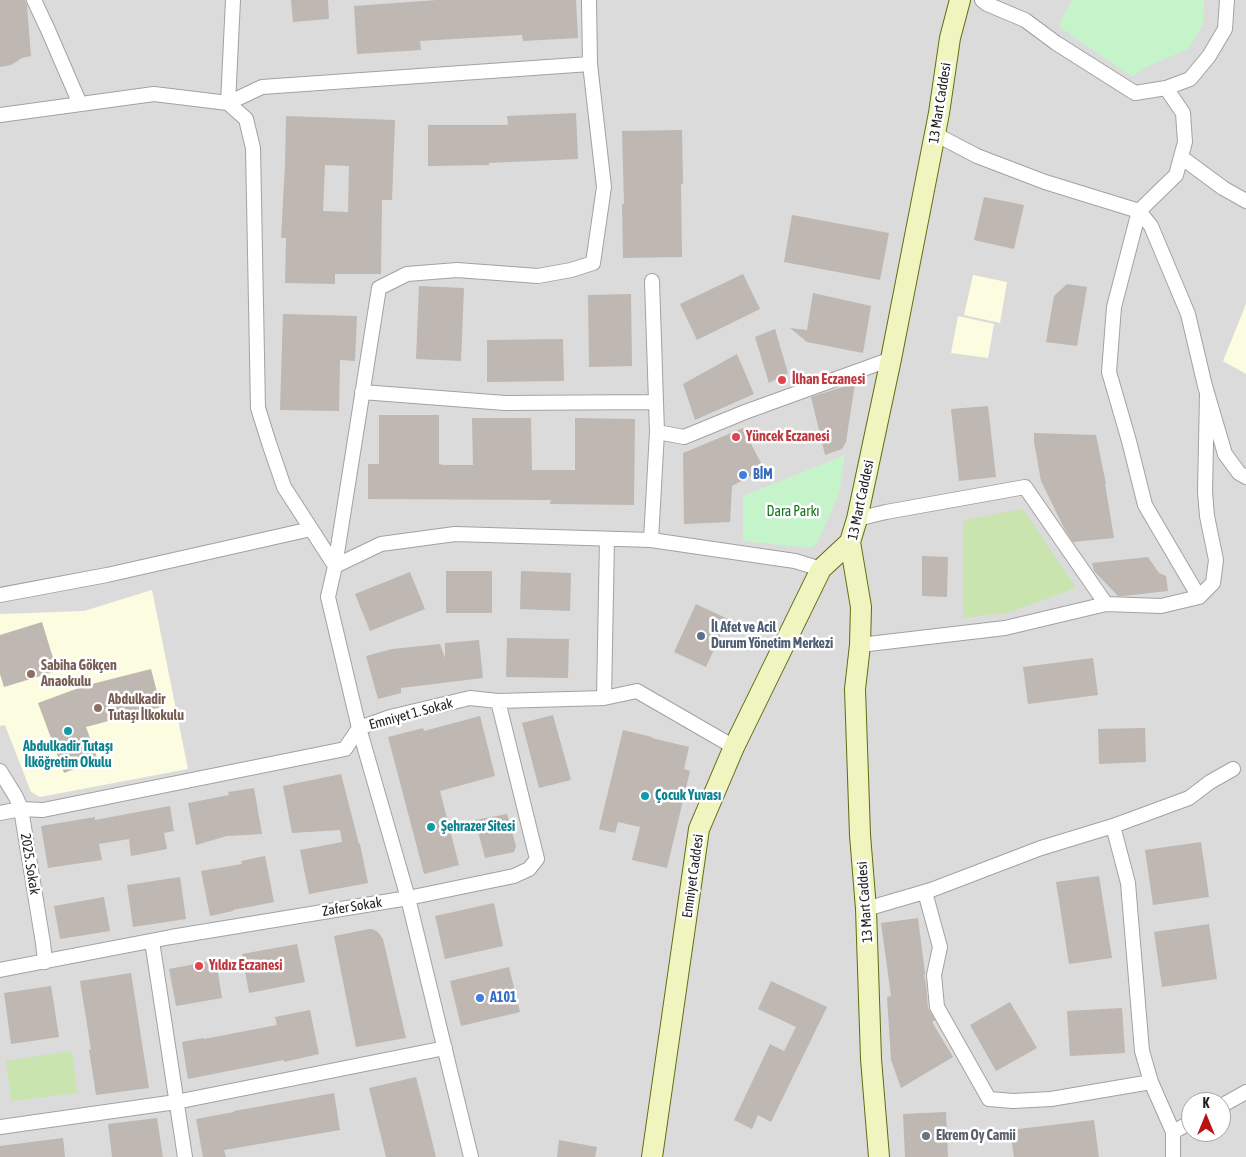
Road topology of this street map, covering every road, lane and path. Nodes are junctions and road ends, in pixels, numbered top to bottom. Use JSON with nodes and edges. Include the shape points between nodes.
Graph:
{"nodes":[{"id":1,"x":34,"y":0,"type":"edge"},
{"id":2,"x":233,"y":0,"type":"edge"},
{"id":3,"x":589,"y":0,"type":"edge"},
{"id":4,"x":960,"y":0,"type":"edge"},
{"id":5,"x":982,"y":0,"type":"edge"},
{"id":6,"x":1227,"y":0,"type":"edge"},
{"id":7,"x":590,"y":64,"type":"junction"},
{"id":8,"x":1166,"y":88,"type":"junction"},
{"id":9,"x":228,"y":103,"type":"junction"},
{"id":10,"x":80,"y":104,"type":"junction"},
{"id":11,"x":0,"y":115,"type":"edge"},
{"id":12,"x":935,"y":134,"type":"junction"},
{"id":13,"x":1181,"y":157,"type":"junction"},
{"id":14,"x":1246,"y":201,"type":"edge"},
{"id":15,"x":1139,"y":212,"type":"junction"},
{"id":16,"x":652,"y":282,"type":"dead end"},
{"id":17,"x":891,"y":359,"type":"junction"},
{"id":18,"x":362,"y":392,"type":"junction"},
{"id":19,"x":1207,"y":394,"type":"junction"},
{"id":20,"x":656,"y":402,"type":"junction"},
{"id":21,"x":657,"y":432,"type":"junction"},
{"id":22,"x":1246,"y":477,"type":"edge"},
{"id":23,"x":857,"y":519,"type":"junction"},
{"id":24,"x":311,"y":529,"type":"junction"},
{"id":25,"x":607,"y":539,"type":"junction"},
{"id":26,"x":651,"y":540,"type":"junction"},
{"id":27,"x":850,"y":542,"type":"junction"},
{"id":28,"x":335,"y":566,"type":"junction"},
{"id":29,"x":821,"y":569,"type":"junction"},
{"id":30,"x":0,"y":595,"type":"edge"},
{"id":31,"x":1199,"y":597,"type":"junction"},
{"id":32,"x":1106,"y":604,"type":"junction"},
{"id":33,"x":860,"y":645,"type":"junction"},
{"id":34,"x":604,"y":698,"type":"junction"},
{"id":35,"x":498,"y":701,"type":"junction"},
{"id":36,"x":359,"y":728,"type":"junction"},
{"id":37,"x":734,"y":747,"type":"junction"},
{"id":38,"x":1233,"y":769,"type":"dead end"},
{"id":39,"x":0,"y":771,"type":"edge"},
{"id":40,"x":21,"y":809,"type":"junction"},
{"id":41,"x":0,"y":812,"type":"edge"},
{"id":42,"x":1113,"y":826,"type":"junction"},
{"id":43,"x":925,"y":892,"type":"junction"},
{"id":44,"x":408,"y":898,"type":"junction"},
{"id":45,"x":866,"y":909,"type":"junction"},
{"id":46,"x":152,"y":941,"type":"junction"},
{"id":47,"x":45,"y":962,"type":"junction"},
{"id":48,"x":0,"y":970,"type":"edge"},
{"id":49,"x":445,"y":1048,"type":"junction"},
{"id":50,"x":1151,"y":1082,"type":"junction"},
{"id":51,"x":1246,"y":1092,"type":"edge"},
{"id":52,"x":1231,"y":1100,"type":"edge"},
{"id":53,"x":176,"y":1102,"type":"junction"},
{"id":54,"x":0,"y":1127,"type":"edge"},
{"id":55,"x":1181,"y":1128,"type":"edge"},
{"id":56,"x":1173,"y":1132,"type":"junction"},
{"id":57,"x":185,"y":1157,"type":"edge"},
{"id":58,"x":470,"y":1157,"type":"edge"},
{"id":59,"x":652,"y":1157,"type":"edge"},
{"id":60,"x":879,"y":1157,"type":"edge"},
{"id":61,"x":1173,"y":1157,"type":"edge"}],
"edges":[{"from":1,"to":10,"type":"street"},
{"from":2,"to":9,"type":"street"},
{"from":3,"to":7,"type":"street"},
{"from":4,"to":12,"type":"street","name":"13 Mart Caddesi","via":[[950,38]]},
{"from":5,"to":8,"type":"street","via":[[1025,20],[1135,93]]},
{"from":6,"to":8,"type":"street","via":[[1225,29],[1209,56],[1190,79]]},
{"from":7,"to":9,"type":"street","via":[[262,87]]},
{"from":7,"to":18,"type":"street","via":[[604,187],[593,263],[538,276],[457,270],[407,274],[379,288]]},
{"from":8,"to":13,"type":"street","via":[[1183,113],[1185,142]]},
{"from":9,"to":10,"type":"street","via":[[154,94]]},
{"from":9,"to":24,"type":"street","via":[[246,120],[253,148],[258,408],[284,486]]},
{"from":10,"to":11,"type":"street"},
{"from":12,"to":15,"type":"street","via":[[977,156]]},
{"from":12,"to":17,"type":"street","name":"13 Mart Caddesi"},
{"from":13,"to":14,"type":"street"},
{"from":13,"to":15,"type":"street","via":[[1176,175]]},
{"from":15,"to":19,"type":"street","via":[[1151,226],[1188,314]]},
{"from":15,"to":31,"type":"street","via":[[1114,307],[1109,372],[1145,505]]},
{"from":16,"to":20,"type":"street"},
{"from":17,"to":21,"type":"street","via":[[684,437]]},
{"from":17,"to":23,"type":"street","name":"13 Mart Caddesi"},
{"from":18,"to":20,"type":"street","via":[[505,403]]},
{"from":18,"to":28,"type":"street"},
{"from":19,"to":22,"type":"street","via":[[1225,454],[1238,473]]},
{"from":19,"to":31,"type":"street","via":[[1205,492],[1216,560],[1212,583]]},
{"from":20,"to":21,"type":"street"},
{"from":21,"to":26,"type":"street"},
{"from":23,"to":27,"type":"street","name":"13 Mart Caddesi"},
{"from":23,"to":32,"type":"street","via":[[1025,487]]},
{"from":24,"to":28,"type":"street"},
{"from":24,"to":30,"type":"street","via":[[107,575]]},
{"from":25,"to":26,"type":"street"},
{"from":25,"to":28,"type":"street","via":[[455,534],[381,544]]},
{"from":25,"to":34,"type":"street"},
{"from":26,"to":29,"type":"street","via":[[794,561]]},
{"from":27,"to":29,"type":"street","name":"Emniyet Caddesi"},
{"from":27,"to":33,"type":"street","name":"13 Mart Caddesi","via":[[861,607]]},
{"from":28,"to":36,"type":"street","via":[[328,597]]},
{"from":29,"to":37,"type":"street","name":"Emniyet Caddesi"},
{"from":31,"to":32,"type":"street","via":[[1161,606]]},
{"from":32,"to":33,"type":"street","via":[[1005,628]]},
{"from":33,"to":45,"type":"street","name":"13 Mart Caddesi","via":[[855,689]]},
{"from":34,"to":35,"type":"street","name":"Emniyet 1. Sokak"},
{"from":34,"to":37,"type":"street","name":"Emniyet 1. Sokak","via":[[637,691]]},
{"from":35,"to":36,"type":"street","name":"Emniyet 1. Sokak","via":[[470,698],[390,717]]},
{"from":35,"to":44,"type":"street","name":"Zafer Sokak","via":[[537,859],[529,870],[514,876]]},
{"from":36,"to":40,"type":"street","name":"Emniyet 1. Sokak","via":[[345,749],[43,810]]},
{"from":36,"to":44,"type":"street"},
{"from":37,"to":59,"type":"street","name":"Emniyet Caddesi","via":[[699,829]]},
{"from":38,"to":42,"type":"street","via":[[1189,798]]},
{"from":39,"to":40,"type":"street","name":"2025. Sokak"},
{"from":40,"to":41,"type":"street","name":"Emniyet 1. Sokak"},
{"from":40,"to":47,"type":"street","name":"2025. Sokak"},
{"from":42,"to":43,"type":"street","via":[[1041,848]]},
{"from":42,"to":50,"type":"street","via":[[1128,883],[1142,1051]]},
{"from":43,"to":45,"type":"street"},
{"from":43,"to":50,"type":"street","via":[[940,946],[934,975],[937,1007],[989,1098],[1013,1101],[1051,1098]]},
{"from":44,"to":46,"type":"street","name":"Zafer Sokak"},
{"from":44,"to":49,"type":"street"},
{"from":45,"to":60,"type":"street","name":"13 Mart Caddesi","via":[[871,1059]]},
{"from":46,"to":47,"type":"street","name":"Zafer Sokak"},
{"from":46,"to":53,"type":"street"},
{"from":47,"to":48,"type":"street","name":"Zafer Sokak"},
{"from":49,"to":53,"type":"street"},
{"from":49,"to":58,"type":"street"},
{"from":50,"to":56,"type":"street"},
{"from":51,"to":52,"type":"street"},
{"from":53,"to":54,"type":"street"},
{"from":53,"to":57,"type":"street"},
{"from":55,"to":56,"type":"street"},
{"from":56,"to":61,"type":"street"}]}
